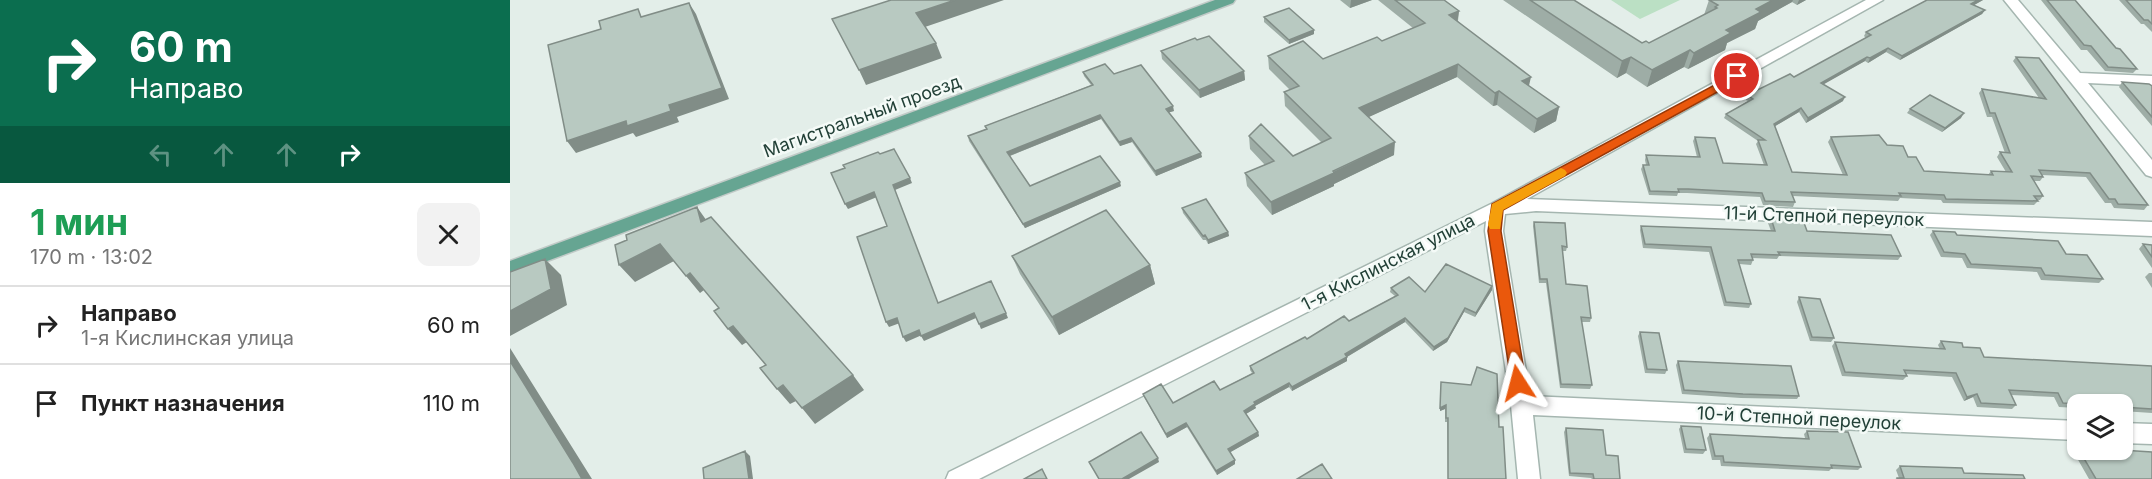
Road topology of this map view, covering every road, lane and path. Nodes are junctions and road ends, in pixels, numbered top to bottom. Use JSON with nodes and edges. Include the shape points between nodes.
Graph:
{"nodes":[{"id":1,"x":1228,"y":0,"type":"edge"},
{"id":2,"x":1876,"y":0,"type":"edge"},
{"id":3,"x":2011,"y":0,"type":"edge"},
{"id":4,"x":2075,"y":78,"type":"junction"},
{"id":5,"x":2152,"y":81,"type":"edge"},
{"id":6,"x":2152,"y":171,"type":"edge"},
{"id":7,"x":1497,"y":208,"type":"junction"},
{"id":8,"x":2152,"y":230,"type":"edge"},
{"id":9,"x":510,"y":268,"type":"edge"},
{"id":10,"x":1521,"y":405,"type":"junction"},
{"id":11,"x":2067,"y":430,"type":"edge"},
{"id":12,"x":2133,"y":433,"type":"edge"},
{"id":13,"x":2152,"y":434,"type":"edge"},
{"id":14,"x":957,"y":479,"type":"edge"},
{"id":15,"x":1529,"y":479,"type":"edge"}],
"edges":[{"from":1,"to":9,"type":"main road","name":"Магистральный проезд"},
{"from":2,"to":7,"type":"street","name":"1-я Кислинская улица"},
{"from":3,"to":4,"type":"street"},
{"from":4,"to":5,"type":"street"},
{"from":4,"to":6,"type":"street"},
{"from":7,"to":8,"type":"street","name":"11-й Степной переулок","via":[[1536,205]]},
{"from":7,"to":10,"type":"street","via":[[1494,231]]},
{"from":7,"to":14,"type":"street","name":"1-я Кислинская улица"},
{"from":10,"to":11,"type":"street","name":"10-й Степной переулок"},
{"from":10,"to":15,"type":"street"},
{"from":12,"to":13,"type":"street"}]}
